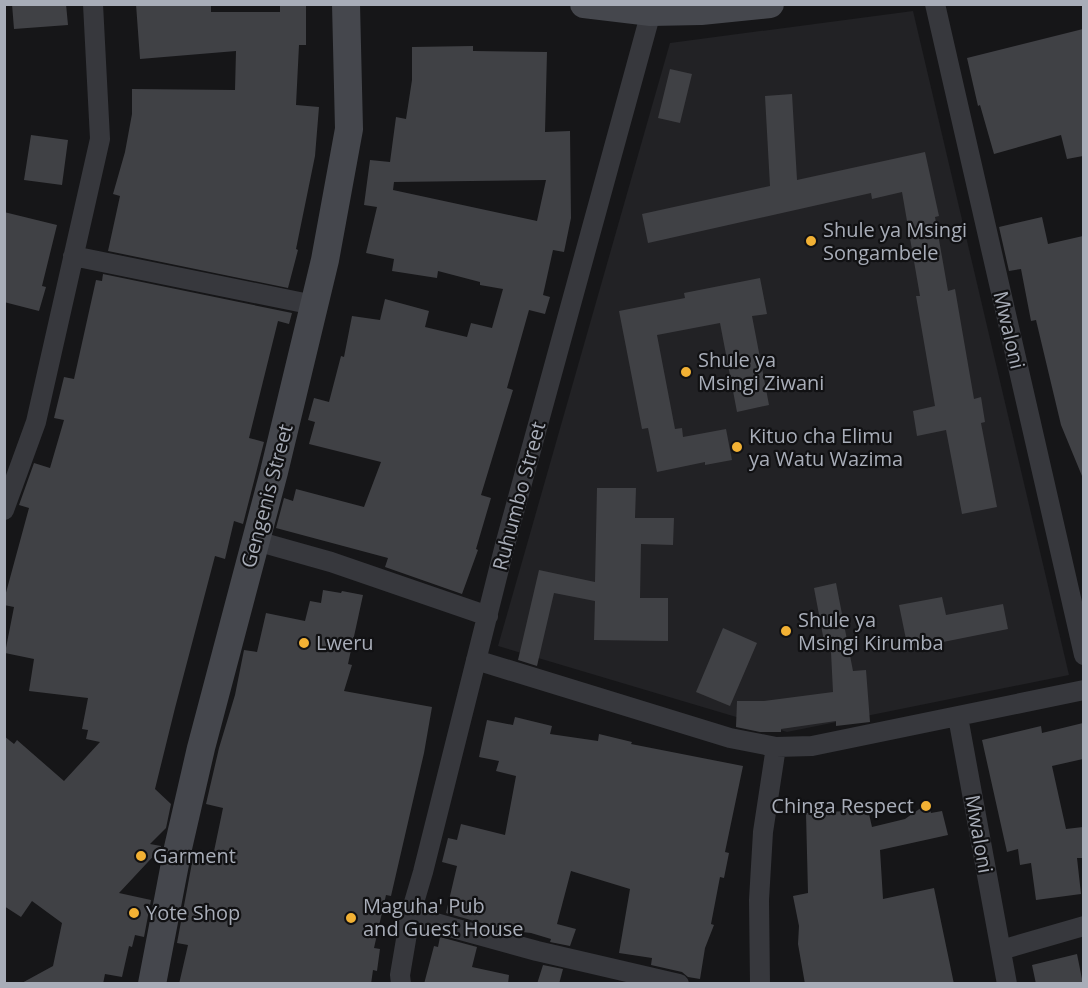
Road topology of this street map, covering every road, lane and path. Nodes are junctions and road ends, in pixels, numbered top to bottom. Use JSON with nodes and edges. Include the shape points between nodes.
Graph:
{"nodes":[{"id":1,"x":93,"y":4,"type":"edge"},
{"id":2,"x":346,"y":4,"type":"edge"},
{"id":3,"x":584,"y":4,"type":"edge"},
{"id":4,"x":770,"y":4,"type":"edge"},
{"id":5,"x":935,"y":4,"type":"edge"},
{"id":6,"x":651,"y":12,"type":"junction"},
{"id":7,"x":73,"y":256,"type":"junction"},
{"id":8,"x":314,"y":305,"type":"junction"},
{"id":9,"x":4,"y":510,"type":"edge"},
{"id":10,"x":256,"y":541,"type":"junction"},
{"id":11,"x":488,"y":616,"type":"junction"},
{"id":12,"x":1083,"y":655,"type":"edge"},
{"id":13,"x":476,"y":660,"type":"junction"},
{"id":14,"x":1083,"y":690,"type":"edge"},
{"id":15,"x":958,"y":717,"type":"junction"},
{"id":16,"x":776,"y":747,"type":"junction"},
{"id":17,"x":410,"y":916,"type":"junction"},
{"id":18,"x":1083,"y":926,"type":"edge"},
{"id":19,"x":1001,"y":950,"type":"junction"},
{"id":20,"x":152,"y":984,"type":"edge"},
{"id":21,"x":401,"y":984,"type":"edge"},
{"id":22,"x":680,"y":984,"type":"edge"},
{"id":23,"x":760,"y":984,"type":"edge"},
{"id":24,"x":1007,"y":984,"type":"edge"}],
"edges":[{"from":1,"to":7,"type":"street","via":[[100,139]]},
{"from":2,"to":8,"type":"street","name":"Gengenis Street","via":[[349,129]]},
{"from":3,"to":6,"type":"street"},
{"from":4,"to":6,"type":"street"},
{"from":5,"to":12,"type":"street","name":"Mwaloni"},
{"from":6,"to":11,"type":"street","name":"Ruhumbo Street"},
{"from":7,"to":8,"type":"street"},
{"from":7,"to":9,"type":"street","via":[[36,422]]},
{"from":8,"to":10,"type":"street","name":"Gengenis Street"},
{"from":10,"to":11,"type":"street","via":[[331,562]]},
{"from":10,"to":20,"type":"street","name":"Gengenis Street","via":[[201,748]]},
{"from":11,"to":13,"type":"street","name":"Ruhumbo Street"},
{"from":13,"to":16,"type":"street","via":[[730,738]]},
{"from":13,"to":17,"type":"street","name":"Ruhumbo Street"},
{"from":14,"to":15,"type":"street"},
{"from":15,"to":16,"type":"street","via":[[812,746]]},
{"from":15,"to":19,"type":"street","name":"Mwaloni"},
{"from":16,"to":23,"type":"street","via":[[763,832]]},
{"from":17,"to":21,"type":"street","name":"Ruhumbo Street"},
{"from":17,"to":22,"type":"street","via":[[548,954]]},
{"from":18,"to":19,"type":"street"},
{"from":19,"to":24,"type":"street","name":"Mwaloni"}]}
